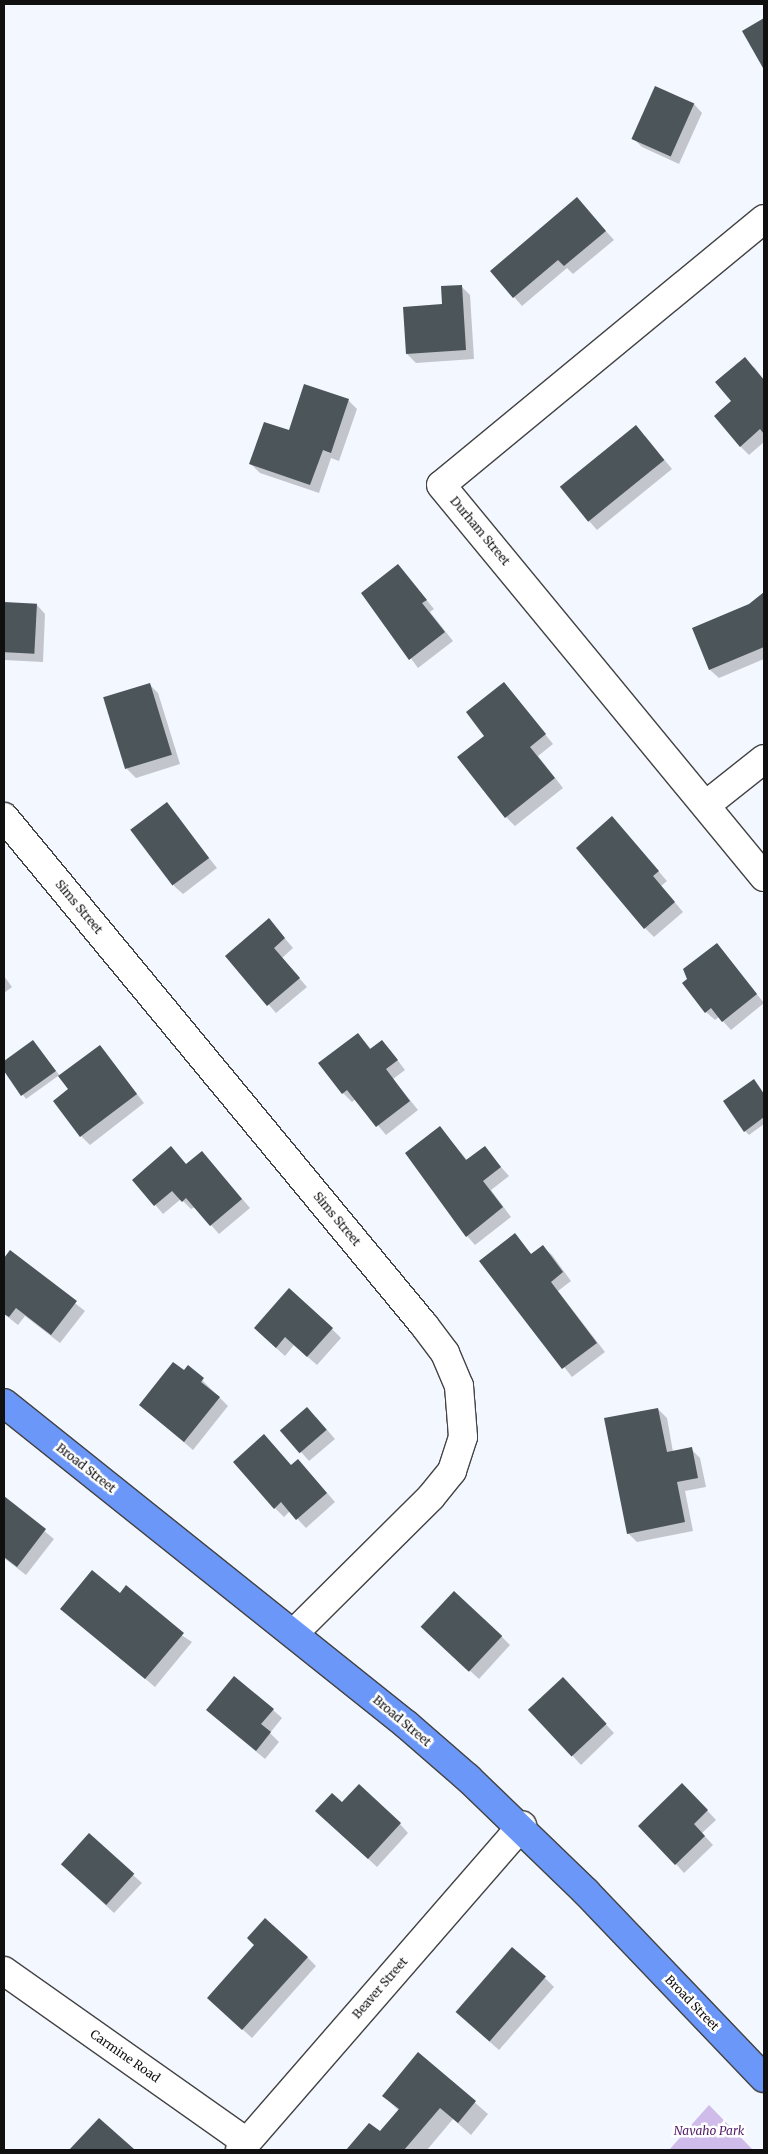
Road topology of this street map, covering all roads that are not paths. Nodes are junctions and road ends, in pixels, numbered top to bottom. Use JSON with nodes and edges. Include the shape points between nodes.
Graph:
{"nodes":[{"id":1,"x":759,"y":233,"type":"edge"},
{"id":2,"x":764,"y":759,"type":"edge"},
{"id":3,"x":706,"y":805,"type":"junction"},
{"id":4,"x":4,"y":817,"type":"edge"},
{"id":5,"x":764,"y":877,"type":"edge"},
{"id":6,"x":4,"y":1403,"type":"edge"},
{"id":7,"x":294,"y":1634,"type":"junction"},
{"id":8,"x":522,"y":1826,"type":"junction"},
{"id":9,"x":4,"y":1971,"type":"edge"},
{"id":10,"x":764,"y":2078,"type":"edge"},
{"id":11,"x":243,"y":2146,"type":"edge"}],
"edges":[{"from":1,"to":3,"type":"street","name":"Durham Street","via":[[442,485]]},
{"from":2,"to":3,"type":"street"},
{"from":3,"to":5,"type":"street","name":"Durham Street"},
{"from":4,"to":7,"type":"street","name":"Sims Street","via":[[424,1325],[445,1353],[459,1386],[463,1437],[452,1471],[431,1498]]},
{"from":6,"to":7,"type":"main road","name":"Broad Street"},
{"from":7,"to":8,"type":"main road","name":"Broad Street","via":[[407,1725]]},
{"from":8,"to":10,"type":"main road","name":"Broad Street"},
{"from":8,"to":11,"type":"street","name":"Beaver Street"},
{"from":9,"to":11,"type":"street","name":"Carmine Road"}]}
